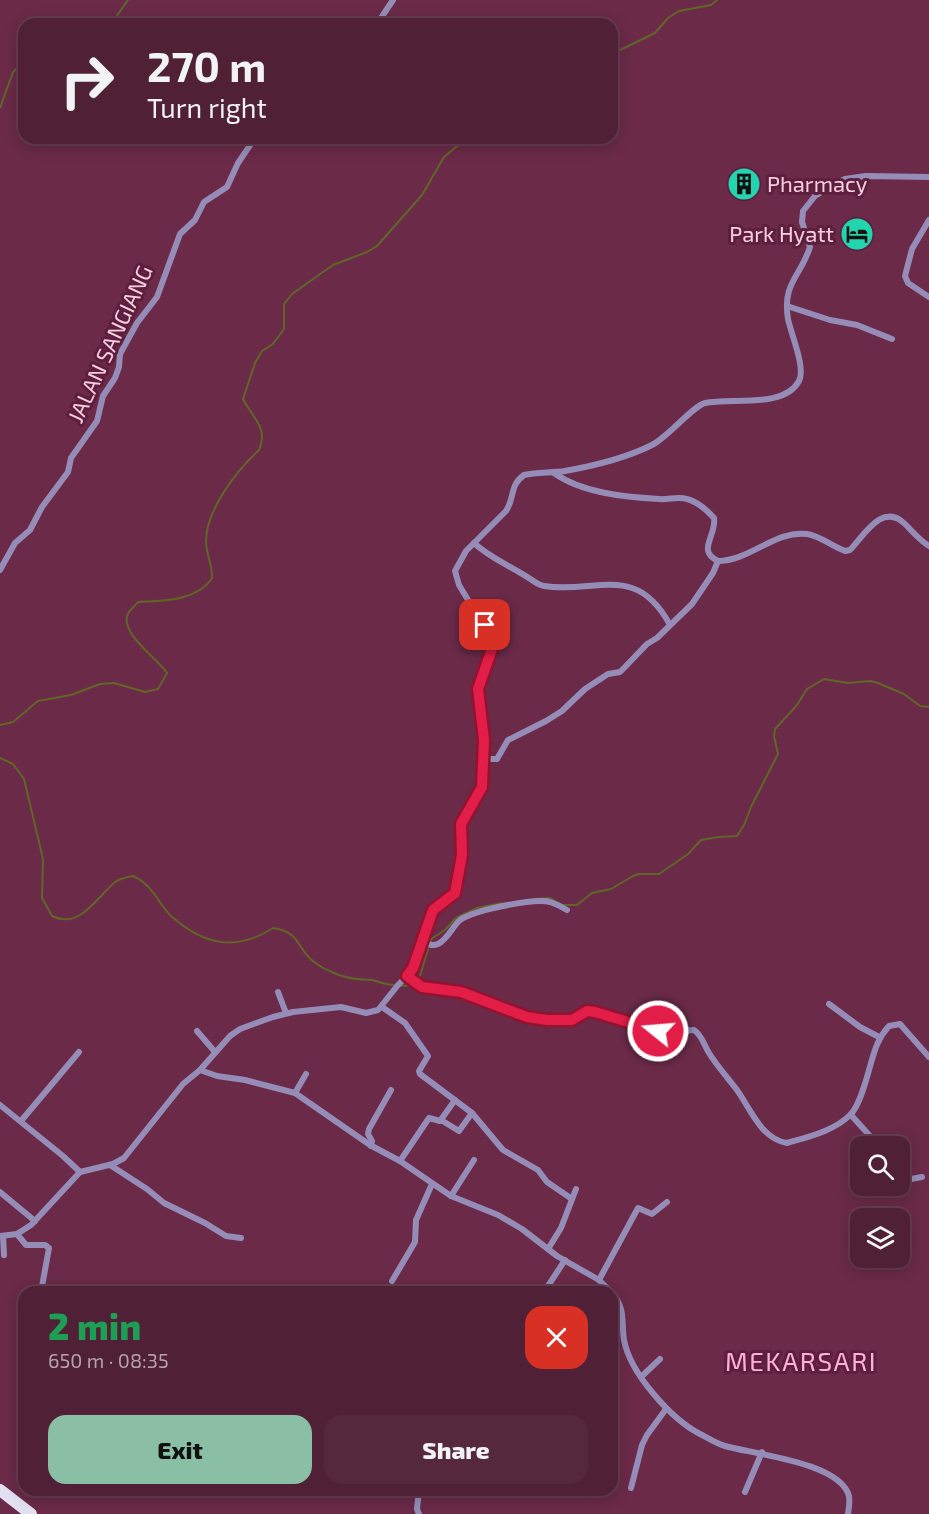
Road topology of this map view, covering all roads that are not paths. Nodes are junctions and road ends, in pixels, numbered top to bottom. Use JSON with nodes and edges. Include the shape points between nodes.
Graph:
{"nodes":[{"id":1,"x":393,"y":0,"type":"edge"},
{"id":2,"x":381,"y":18,"type":"edge"},
{"id":3,"x":251,"y":144,"type":"edge"},
{"id":4,"x":929,"y":177,"type":"edge"},
{"id":5,"x":929,"y":220,"type":"edge"},
{"id":6,"x":929,"y":297,"type":"edge"},
{"id":7,"x":787,"y":306,"type":"junction"},
{"id":8,"x":892,"y":339,"type":"dead end"},
{"id":9,"x":554,"y":473,"type":"junction"},
{"id":10,"x":474,"y":543,"type":"junction"},
{"id":11,"x":929,"y":546,"type":"edge"},
{"id":12,"x":718,"y":561,"type":"junction"},
{"id":13,"x":0,"y":570,"type":"edge"},
{"id":14,"x":670,"y":625,"type":"junction"},
{"id":15,"x":484,"y":759,"type":"junction"},
{"id":16,"x":567,"y":910,"type":"dead end"},
{"id":17,"x":426,"y":943,"type":"junction"},
{"id":18,"x":410,"y":977,"type":"junction"},
{"id":19,"x":278,"y":992,"type":"dead end"},
{"id":20,"x":829,"y":1004,"type":"dead end"},
{"id":21,"x":382,"y":1007,"type":"junction"},
{"id":22,"x":286,"y":1013,"type":"junction"},
{"id":23,"x":197,"y":1031,"type":"dead end"},
{"id":24,"x":879,"y":1037,"type":"junction"},
{"id":25,"x":79,"y":1052,"type":"dead end"},
{"id":26,"x":215,"y":1052,"type":"junction"},
{"id":27,"x":929,"y":1057,"type":"edge"},
{"id":28,"x":200,"y":1070,"type":"junction"},
{"id":29,"x":306,"y":1074,"type":"dead end"},
{"id":30,"x":391,"y":1090,"type":"dead end"},
{"id":31,"x":296,"y":1093,"type":"junction"},
{"id":32,"x":455,"y":1100,"type":"junction"},
{"id":33,"x":0,"y":1105,"type":"edge"},
{"id":34,"x":472,"y":1113,"type":"junction"},
{"id":35,"x":851,"y":1115,"type":"junction"},
{"id":36,"x":441,"y":1120,"type":"junction"},
{"id":37,"x":21,"y":1121,"type":"junction"},
{"id":38,"x":870,"y":1136,"type":"edge"},
{"id":39,"x":372,"y":1146,"type":"junction"},
{"id":40,"x":474,"y":1160,"type":"dead end"},
{"id":41,"x":400,"y":1161,"type":"junction"},
{"id":42,"x":110,"y":1165,"type":"junction"},
{"id":43,"x":80,"y":1173,"type":"junction"},
{"id":44,"x":922,"y":1177,"type":"dead end"},
{"id":45,"x":910,"y":1179,"type":"edge"},
{"id":46,"x":432,"y":1184,"type":"junction"},
{"id":47,"x":576,"y":1189,"type":"dead end"},
{"id":48,"x":0,"y":1192,"type":"edge"},
{"id":49,"x":451,"y":1196,"type":"junction"},
{"id":50,"x":572,"y":1199,"type":"junction"},
{"id":51,"x":667,"y":1202,"type":"dead end"},
{"id":52,"x":35,"y":1221,"type":"junction"},
{"id":53,"x":17,"y":1234,"type":"junction"},
{"id":54,"x":2,"y":1236,"type":"edge"},
{"id":55,"x":241,"y":1238,"type":"dead end"},
{"id":56,"x":548,"y":1249,"type":"junction"},
{"id":57,"x":4,"y":1255,"type":"dead end"},
{"id":58,"x":565,"y":1260,"type":"junction"},
{"id":59,"x":599,"y":1280,"type":"junction"},
{"id":60,"x":392,"y":1281,"type":"dead end"},
{"id":61,"x":42,"y":1286,"type":"edge"},
{"id":62,"x":548,"y":1286,"type":"edge"},
{"id":63,"x":605,"y":1286,"type":"edge"},
{"id":64,"x":618,"y":1302,"type":"edge"},
{"id":65,"x":660,"y":1359,"type":"dead end"},
{"id":66,"x":641,"y":1377,"type":"junction"},
{"id":67,"x":666,"y":1409,"type":"junction"},
{"id":68,"x":762,"y":1452,"type":"junction"},
{"id":69,"x":631,"y":1488,"type":"dead end"},
{"id":70,"x":0,"y":1490,"type":"edge"},
{"id":71,"x":745,"y":1492,"type":"dead end"},
{"id":72,"x":418,"y":1496,"type":"edge"},
{"id":73,"x":31,"y":1514,"type":"edge"},
{"id":74,"x":419,"y":1514,"type":"edge"},
{"id":75,"x":848,"y":1514,"type":"edge"}],
"edges":[{"from":1,"to":2,"type":"street"},
{"from":3,"to":13,"type":"street","name":"JALAN SANGIANG","via":[[227,187],[204,202],[195,220],[180,234],[157,297],[120,354],[119,367],[103,396],[97,421],[71,458],[68,472],[30,530],[15,543]]},
{"from":4,"to":7,"type":"street","via":[[845,178],[814,196],[803,211],[802,222],[810,247],[794,275]]},
{"from":5,"to":6,"type":"street","via":[[912,249],[905,276],[908,283]]},
{"from":7,"to":8,"type":"street"},
{"from":7,"to":9,"type":"street","via":[[802,369],[801,378],[792,388],[757,401],[703,404],[652,445]]},
{"from":9,"to":10,"type":"street","via":[[532,473],[519,479],[506,511]]},
{"from":9,"to":12,"type":"street","via":[[576,486],[634,497],[686,499],[700,505],[714,518],[707,550]]},
{"from":10,"to":14,"type":"street","via":[[495,560],[543,586],[612,584],[632,589],[651,601]]},
{"from":10,"to":15,"type":"street","via":[[456,571],[459,585],[494,643],[478,689]]},
{"from":11,"to":12,"type":"street","via":[[891,515],[882,516],[850,550],[799,534],[740,557]]},
{"from":12,"to":14,"type":"street","via":[[692,604]]},
{"from":14,"to":15,"type":"street","via":[[623,670],[608,674],[554,716],[508,740],[497,759]]},
{"from":15,"to":17,"type":"street","via":[[482,787],[461,824],[462,855],[455,893],[433,910]]},
{"from":16,"to":17,"type":"street","via":[[539,901],[486,909],[460,921],[444,940]]},
{"from":17,"to":18,"type":"street"},
{"from":18,"to":21,"type":"street","via":[[398,985]]},
{"from":18,"to":35,"type":"street","via":[[422,987],[461,992],[527,1017],[572,1020],[587,1011],[665,1032],[694,1030],[753,1117],[782,1142],[820,1133]]},
{"from":19,"to":22,"type":"street"},
{"from":20,"to":24,"type":"street"},
{"from":21,"to":22,"type":"street","via":[[366,1013],[341,1007]]},
{"from":21,"to":32,"type":"street","via":[[405,1023],[429,1056],[419,1073]]},
{"from":22,"to":26,"type":"street","via":[[248,1025]]},
{"from":23,"to":26,"type":"street"},
{"from":24,"to":27,"type":"street","via":[[889,1026],[900,1024]]},
{"from":24,"to":35,"type":"street"},
{"from":25,"to":37,"type":"street"},
{"from":26,"to":28,"type":"street"},
{"from":28,"to":31,"type":"street"},
{"from":28,"to":42,"type":"street","via":[[170,1098],[124,1158]]},
{"from":29,"to":31,"type":"street"},
{"from":30,"to":39,"type":"street","via":[[369,1129]]},
{"from":31,"to":39,"type":"street"},
{"from":32,"to":34,"type":"street"},
{"from":32,"to":36,"type":"street"},
{"from":33,"to":37,"type":"street"},
{"from":34,"to":36,"type":"street","via":[[459,1131]]},
{"from":34,"to":50,"type":"street","via":[[503,1150],[538,1170],[546,1182]]},
{"from":35,"to":38,"type":"street"},
{"from":36,"to":41,"type":"street","via":[[429,1118]]},
{"from":37,"to":43,"type":"street"},
{"from":39,"to":41,"type":"street"},
{"from":40,"to":49,"type":"street"},
{"from":41,"to":46,"type":"street"},
{"from":42,"to":43,"type":"street"},
{"from":42,"to":55,"type":"street","via":[[164,1203],[226,1236]]},
{"from":43,"to":52,"type":"street"},
{"from":44,"to":45,"type":"street"},
{"from":46,"to":49,"type":"street"},
{"from":46,"to":60,"type":"street","via":[[416,1220],[415,1242]]},
{"from":47,"to":50,"type":"street"},
{"from":48,"to":52,"type":"street"},
{"from":49,"to":56,"type":"street","via":[[506,1219]]},
{"from":50,"to":56,"type":"street"},
{"from":51,"to":59,"type":"street","via":[[652,1214],[638,1208]]},
{"from":52,"to":53,"type":"street"},
{"from":53,"to":54,"type":"street"},
{"from":53,"to":61,"type":"street","via":[[26,1245],[49,1248]]},
{"from":54,"to":57,"type":"street"},
{"from":56,"to":58,"type":"street"},
{"from":58,"to":59,"type":"street"},
{"from":58,"to":62,"type":"street"},
{"from":59,"to":63,"type":"street"},
{"from":64,"to":66,"type":"street","via":[[622,1308],[624,1342]]},
{"from":65,"to":66,"type":"street"},
{"from":66,"to":67,"type":"street"},
{"from":67,"to":68,"type":"street","via":[[724,1446]]},
{"from":67,"to":69,"type":"street","via":[[642,1445]]},
{"from":68,"to":71,"type":"street"},
{"from":68,"to":75,"type":"street","via":[[792,1459],[837,1482],[849,1497]]},
{"from":70,"to":73,"type":"main road"},
{"from":72,"to":74,"type":"street"}]}
